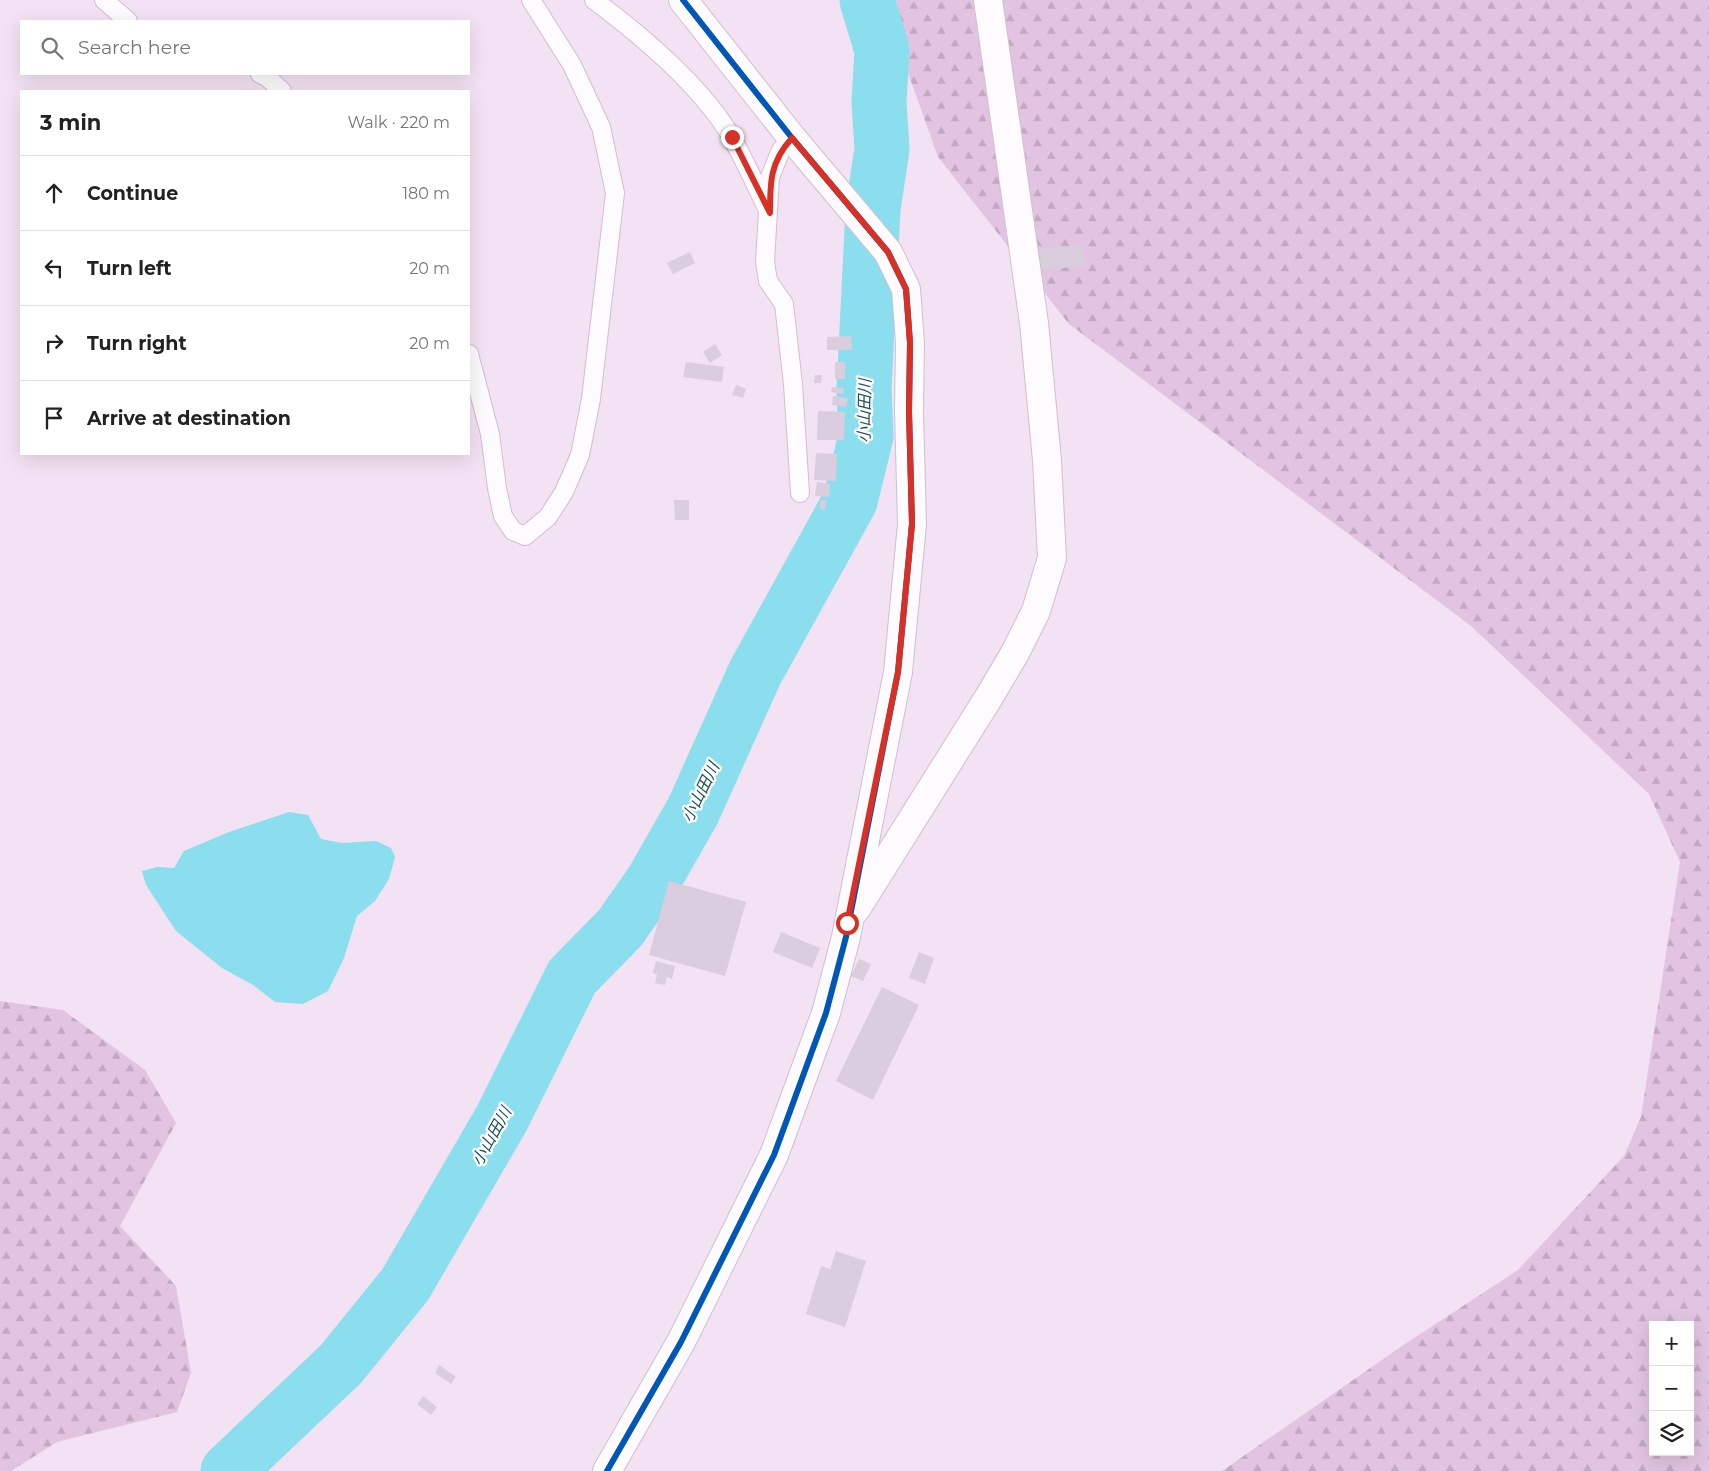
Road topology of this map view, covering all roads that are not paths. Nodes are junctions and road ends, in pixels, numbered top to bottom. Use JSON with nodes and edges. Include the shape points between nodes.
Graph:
{"nodes":[{"id":1,"x":104,"y":0,"type":"edge"},
{"id":2,"x":531,"y":0,"type":"edge"},
{"id":3,"x":594,"y":0,"type":"edge"},
{"id":4,"x":683,"y":0,"type":"edge"},
{"id":5,"x":988,"y":0,"type":"edge"},
{"id":6,"x":127,"y":20,"type":"edge"},
{"id":7,"x":262,"y":75,"type":"edge"},
{"id":8,"x":281,"y":90,"type":"edge"},
{"id":9,"x":792,"y":138,"type":"junction"},
{"id":10,"x":770,"y":213,"type":"junction"},
{"id":11,"x":470,"y":358,"type":"edge"},
{"id":12,"x":800,"y":493,"type":"dead end"},
{"id":13,"x":847,"y":923,"type":"junction"},
{"id":14,"x":606,"y":1471,"type":"edge"}],
"edges":[{"from":1,"to":6,"type":"lane"},
{"from":2,"to":11,"type":"lane","via":[[572,65],[601,127],[615,193],[591,398],[580,455],[564,492],[548,517],[525,536],[513,531],[504,516],[490,434]]},
{"from":3,"to":10,"type":"lane","via":[[697,90],[732,137]]},
{"from":4,"to":9,"type":"street"},
{"from":5,"to":13,"type":"street","via":[[1034,323],[1052,558],[1036,611],[1010,661]]},
{"from":7,"to":8,"type":"lane"},
{"from":9,"to":10,"type":"lane","via":[[781,150],[770,176]]},
{"from":9,"to":13,"type":"street","via":[[888,252],[906,289],[910,343],[912,524],[898,672]]},
{"from":10,"to":12,"type":"lane","via":[[765,262],[768,281],[784,304]]},
{"from":13,"to":14,"type":"street","via":[[826,1013],[774,1154],[681,1342]]}]}
